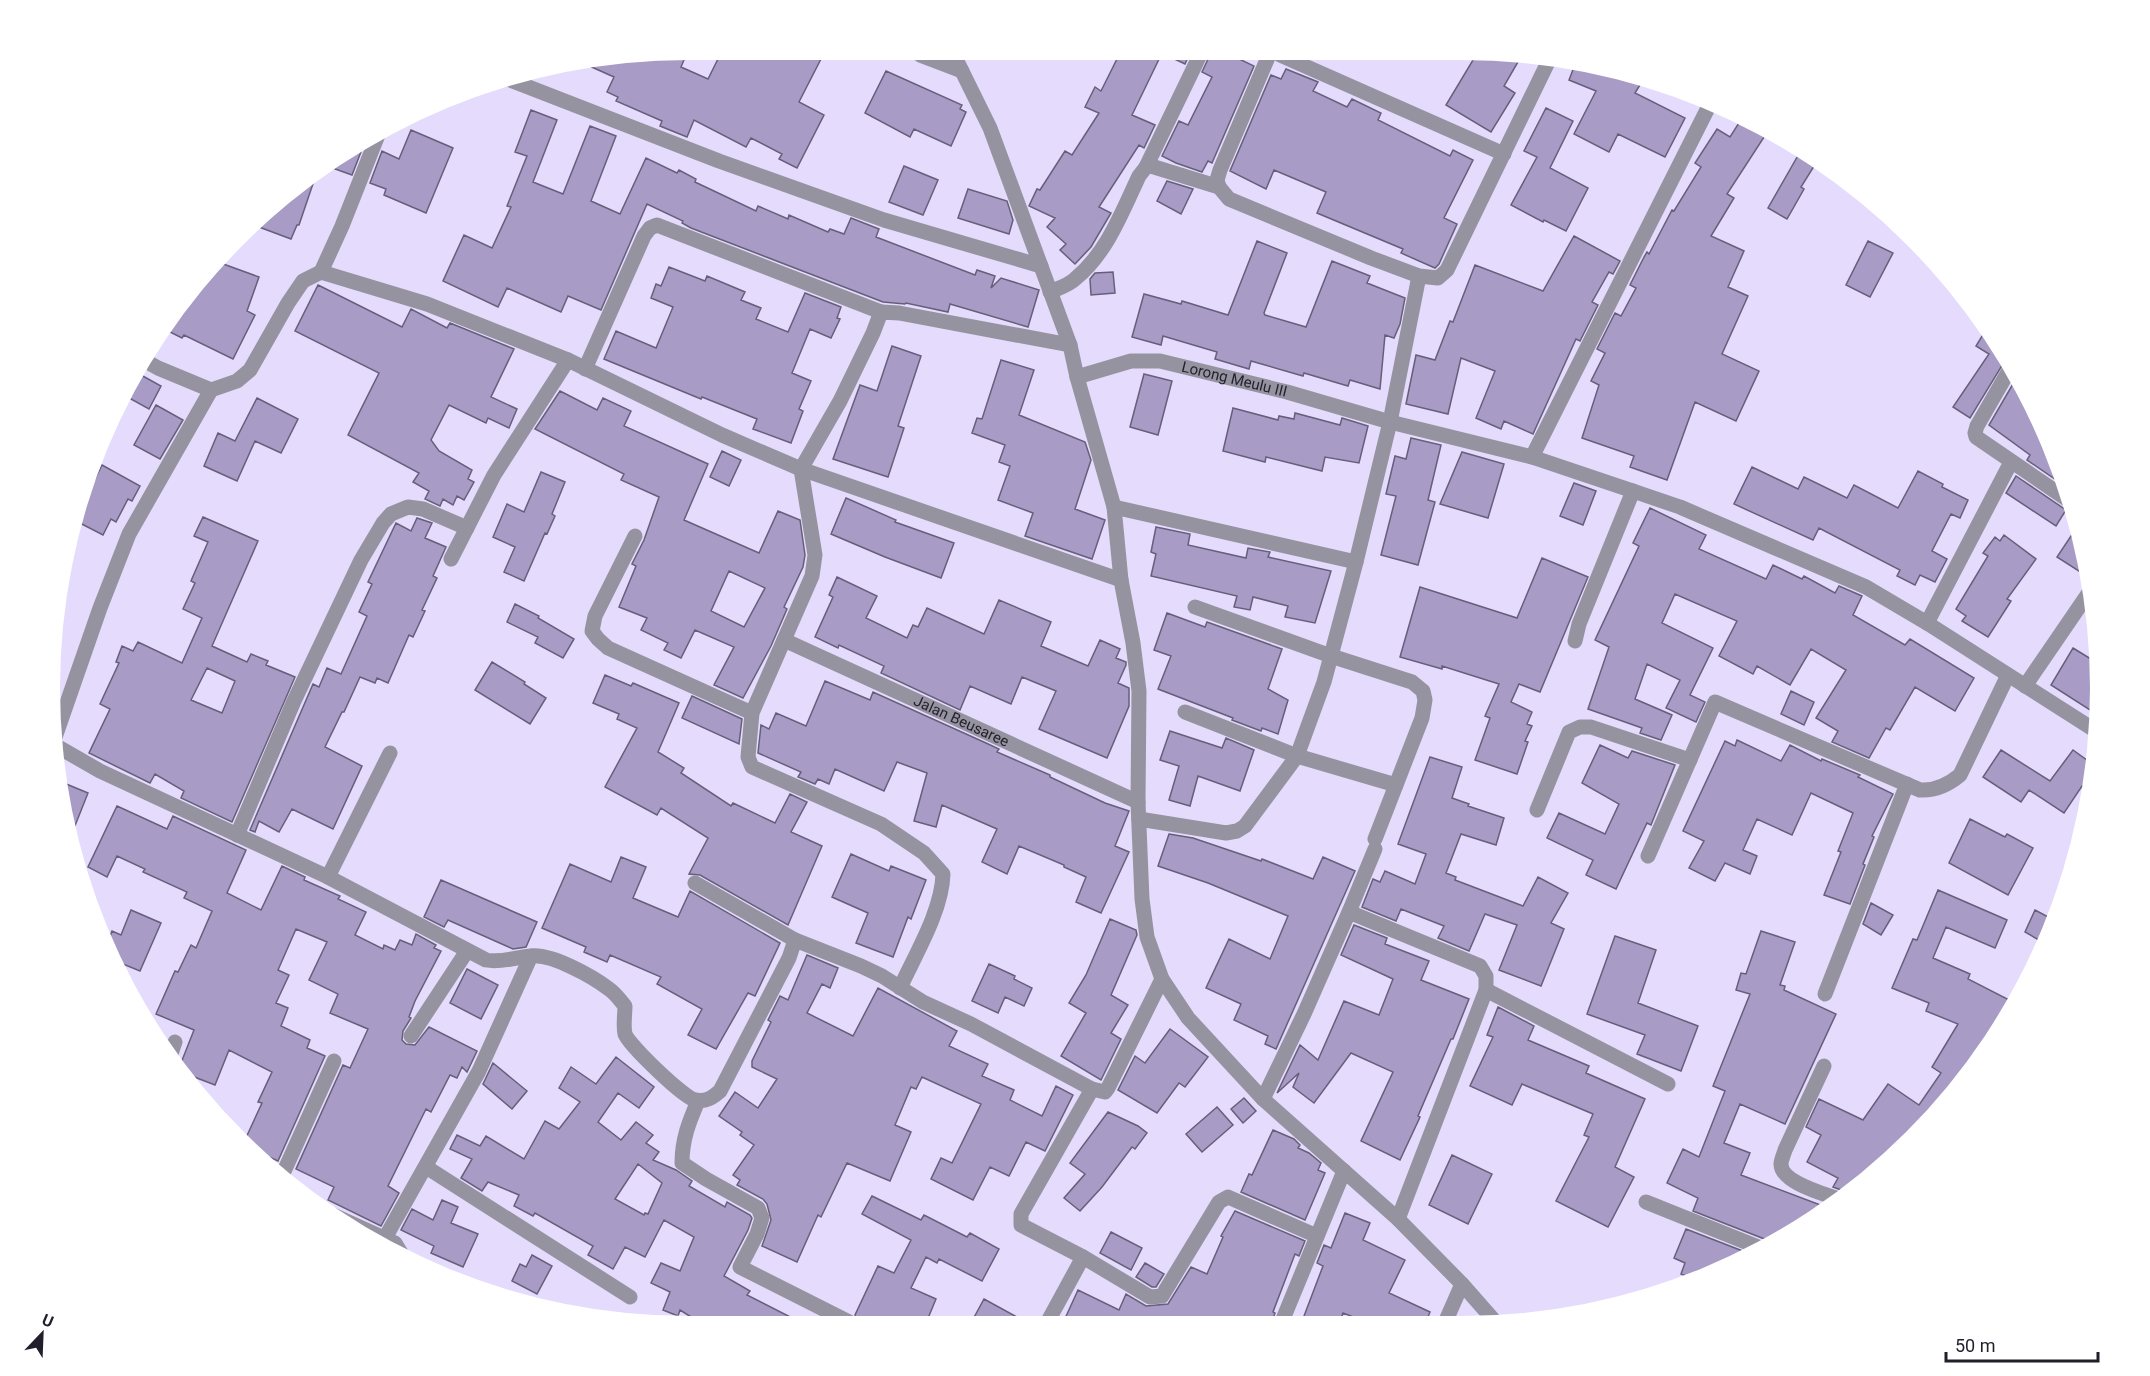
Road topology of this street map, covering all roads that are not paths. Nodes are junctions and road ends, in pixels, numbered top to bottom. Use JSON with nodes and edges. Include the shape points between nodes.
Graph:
{"nodes":[{"id":1,"x":933,"y":60,"type":"edge"},
{"id":2,"x":956,"y":60,"type":"edge"},
{"id":3,"x":1198,"y":60,"type":"edge"},
{"id":4,"x":1267,"y":60,"type":"edge"},
{"id":5,"x":1291,"y":60,"type":"edge"},
{"id":6,"x":1546,"y":65,"type":"edge"},
{"id":7,"x":962,"y":71,"type":"junction"},
{"id":8,"x":518,"y":83,"type":"edge"},
{"id":9,"x":1707,"y":110,"type":"edge"},
{"id":10,"x":375,"y":144,"type":"edge"},
{"id":11,"x":1504,"y":154,"type":"junction"},
{"id":12,"x":1146,"y":167,"type":"junction"},
{"id":13,"x":1218,"y":187,"type":"junction"},
{"id":14,"x":1041,"y":266,"type":"junction"},
{"id":15,"x":321,"y":272,"type":"junction"},
{"id":16,"x":1419,"y":276,"type":"junction"},
{"id":17,"x":1050,"y":292,"type":"junction"},
{"id":18,"x":881,"y":312,"type":"junction"},
{"id":19,"x":1070,"y":345,"type":"junction"},
{"id":20,"x":568,"y":360,"type":"junction"},
{"id":21,"x":150,"y":364,"type":"edge"},
{"id":22,"x":585,"y":369,"type":"junction"},
{"id":23,"x":2007,"y":375,"type":"edge"},
{"id":24,"x":1077,"y":377,"type":"junction"},
{"id":25,"x":211,"y":390,"type":"junction"},
{"id":26,"x":1390,"y":422,"type":"junction"},
{"id":27,"x":1532,"y":457,"type":"junction"},
{"id":28,"x":2011,"y":462,"type":"junction"},
{"id":29,"x":801,"y":469,"type":"junction"},
{"id":30,"x":1633,"y":491,"type":"junction"},
{"id":31,"x":2060,"y":494,"type":"edge"},
{"id":32,"x":1114,"y":507,"type":"junction"},
{"id":33,"x":467,"y":528,"type":"junction"},
{"id":34,"x":634,"y":536,"type":"dead end"},
{"id":35,"x":451,"y":559,"type":"dead end"},
{"id":36,"x":1356,"y":562,"type":"junction"},
{"id":37,"x":1121,"y":580,"type":"junction"},
{"id":38,"x":2084,"y":600,"type":"edge"},
{"id":39,"x":1195,"y":607,"type":"dead end"},
{"id":40,"x":1927,"y":623,"type":"junction"},
{"id":41,"x":784,"y":640,"type":"junction"},
{"id":42,"x":1575,"y":641,"type":"dead end"},
{"id":43,"x":1331,"y":656,"type":"junction"},
{"id":44,"x":2008,"y":675,"type":"junction"},
{"id":45,"x":2025,"y":686,"type":"junction"},
{"id":46,"x":1185,"y":712,"type":"dead end"},
{"id":47,"x":752,"y":713,"type":"junction"},
{"id":48,"x":61,"y":721,"type":"edge"},
{"id":49,"x":2089,"y":727,"type":"edge"},
{"id":50,"x":63,"y":750,"type":"edge"},
{"id":51,"x":390,"y":753,"type":"dead end"},
{"id":52,"x":1297,"y":756,"type":"junction"},
{"id":53,"x":1690,"y":760,"type":"junction"},
{"id":54,"x":1907,"y":784,"type":"junction"},
{"id":55,"x":1396,"y":785,"type":"junction"},
{"id":56,"x":1138,"y":802,"type":"junction"},
{"id":57,"x":1538,"y":810,"type":"dead end"},
{"id":58,"x":1139,"y":819,"type":"junction"},
{"id":59,"x":237,"y":835,"type":"junction"},
{"id":60,"x":1648,"y":856,"type":"dead end"},
{"id":61,"x":328,"y":877,"type":"junction"},
{"id":62,"x":695,"y":883,"type":"dead end"},
{"id":63,"x":1348,"y":912,"type":"junction"},
{"id":64,"x":795,"y":940,"type":"junction"},
{"id":65,"x":467,"y":951,"type":"junction"},
{"id":66,"x":531,"y":956,"type":"junction"},
{"id":67,"x":1162,"y":979,"type":"junction"},
{"id":68,"x":900,"y":988,"type":"junction"},
{"id":69,"x":1486,"y":990,"type":"junction"},
{"id":70,"x":1825,"y":994,"type":"dead end"},
{"id":71,"x":411,"y":1036,"type":"dead end"},
{"id":72,"x":175,"y":1042,"type":"dead end"},
{"id":73,"x":173,"y":1047,"type":"edge"},
{"id":74,"x":334,"y":1061,"type":"dead end"},
{"id":75,"x":1824,"y":1066,"type":"dead end"},
{"id":76,"x":1668,"y":1084,"type":"dead end"},
{"id":77,"x":1092,"y":1089,"type":"junction"},
{"id":78,"x":1263,"y":1099,"type":"junction"},
{"id":79,"x":698,"y":1101,"type":"junction"},
{"id":80,"x":426,"y":1167,"type":"junction"},
{"id":81,"x":285,"y":1169,"type":"edge"},
{"id":82,"x":1344,"y":1171,"type":"junction"},
{"id":83,"x":1830,"y":1196,"type":"edge"},
{"id":84,"x":1646,"y":1202,"type":"dead end"},
{"id":85,"x":1398,"y":1219,"type":"junction"},
{"id":86,"x":1317,"y":1236,"type":"junction"},
{"id":87,"x":385,"y":1238,"type":"edge"},
{"id":88,"x":1752,"y":1244,"type":"edge"},
{"id":89,"x":1083,"y":1257,"type":"junction"},
{"id":90,"x":1462,"y":1284,"type":"junction"},
{"id":91,"x":630,"y":1297,"type":"dead end"},
{"id":92,"x":1490,"y":1315,"type":"edge"},
{"id":93,"x":837,"y":1316,"type":"edge"},
{"id":94,"x":1051,"y":1316,"type":"edge"},
{"id":95,"x":1284,"y":1316,"type":"edge"},
{"id":96,"x":1448,"y":1316,"type":"edge"}],
"edges":[{"from":1,"to":7,"type":"street"},
{"from":2,"to":7,"type":"street"},
{"from":3,"to":12,"type":"street"},
{"from":4,"to":13,"type":"street","via":[[1220,170]]},
{"from":5,"to":11,"type":"street"},
{"from":6,"to":11,"type":"street"},
{"from":7,"to":14,"type":"street","via":[[990,128]]},
{"from":8,"to":14,"type":"street","via":[[884,220]]},
{"from":9,"to":27,"type":"street"},
{"from":10,"to":15,"type":"street"},
{"from":11,"to":16,"type":"street","via":[[1447,270],[1438,278]]},
{"from":12,"to":13,"type":"street"},
{"from":12,"to":17,"type":"street","via":[[1093,262],[1074,281]]},
{"from":13,"to":16,"type":"street","via":[[1230,199]]},
{"from":14,"to":17,"type":"street"},
{"from":15,"to":20,"type":"street","via":[[427,304]]},
{"from":15,"to":25,"type":"street","via":[[303,281],[250,370],[237,381]]},
{"from":16,"to":26,"type":"street"},
{"from":17,"to":19,"type":"street"},
{"from":18,"to":19,"type":"street"},
{"from":18,"to":22,"type":"street","via":[[657,225],[644,236]]},
{"from":18,"to":29,"type":"street","via":[[840,401]]},
{"from":19,"to":24,"type":"street"},
{"from":20,"to":22,"type":"street"},
{"from":20,"to":33,"type":"street","via":[[494,475]]},
{"from":21,"to":25,"type":"street"},
{"from":22,"to":29,"type":"street"},
{"from":23,"to":28,"type":"street","via":[[1975,433],[1979,441]]},
{"from":24,"to":26,"type":"street","name":"Lorong Meulu III","via":[[1131,361],[1160,361]]},
{"from":24,"to":32,"type":"street"},
{"from":25,"to":48,"type":"street","via":[[129,534]]},
{"from":26,"to":27,"type":"street","name":"Lorong Meulu III"},
{"from":26,"to":36,"type":"street"},
{"from":27,"to":30,"type":"street","name":"Lorong Meulu III"},
{"from":28,"to":31,"type":"street"},
{"from":28,"to":40,"type":"street"},
{"from":29,"to":37,"type":"street"},
{"from":29,"to":41,"type":"street","via":[[815,555],[812,576]]},
{"from":30,"to":40,"type":"street","name":"Lorong Meulu III","via":[[1680,507],[1866,587]]},
{"from":30,"to":42,"type":"street"},
{"from":32,"to":36,"type":"street"},
{"from":32,"to":37,"type":"street"},
{"from":33,"to":35,"type":"street"},
{"from":33,"to":59,"type":"street","via":[[423,509],[408,507],[391,514],[383,523],[361,560],[294,701]]},
{"from":34,"to":47,"type":"street","via":[[595,616],[592,631],[608,648]]},
{"from":36,"to":43,"type":"street"},
{"from":37,"to":56,"type":"street","via":[[1139,691]]},
{"from":38,"to":45,"type":"street"},
{"from":39,"to":43,"type":"street"},
{"from":40,"to":44,"type":"street","name":"Lorong Meulu III"},
{"from":41,"to":47,"type":"street"},
{"from":41,"to":56,"type":"street","name":"Jalan Beusaree"},
{"from":43,"to":52,"type":"street"},
{"from":43,"to":55,"type":"street","via":[[1396,675],[1423,691],[1422,718]]},
{"from":44,"to":45,"type":"street","name":"Lorong Meulu III"},
{"from":44,"to":54,"type":"street","via":[[1960,775],[1933,790]]},
{"from":45,"to":49,"type":"street","name":"Lorong Meulu III"},
{"from":46,"to":52,"type":"street"},
{"from":47,"to":68,"type":"street","via":[[748,757],[752,767],[881,824],[924,853],[943,874],[943,887],[933,915]]},
{"from":50,"to":59,"type":"street"},
{"from":51,"to":61,"type":"street"},
{"from":52,"to":55,"type":"street"},
{"from":52,"to":58,"type":"street","via":[[1245,826],[1237,831],[1226,833]]},
{"from":53,"to":54,"type":"street","via":[[1715,702]]},
{"from":53,"to":57,"type":"street","via":[[1591,727],[1580,727],[1569,732]]},
{"from":53,"to":60,"type":"street"},
{"from":54,"to":70,"type":"street"},
{"from":55,"to":63,"type":"street"},
{"from":56,"to":58,"type":"street"},
{"from":58,"to":67,"type":"street","via":[[1147,936]]},
{"from":59,"to":61,"type":"street"},
{"from":61,"to":65,"type":"street"},
{"from":62,"to":64,"type":"street"},
{"from":63,"to":69,"type":"street","via":[[1480,966],[1486,976]]},
{"from":63,"to":78,"type":"street"},
{"from":64,"to":68,"type":"street","via":[[861,966]]},
{"from":64,"to":79,"type":"street","via":[[720,1091],[711,1099]]},
{"from":65,"to":66,"type":"street","via":[[495,962]]},
{"from":65,"to":71,"type":"street"},
{"from":66,"to":79,"type":"street","via":[[544,956],[610,990],[625,1006],[625,1034],[680,1091]]},
{"from":66,"to":80,"type":"street","via":[[478,1071]]},
{"from":67,"to":77,"type":"street","via":[[1105,1092]]},
{"from":67,"to":78,"type":"street","via":[[1188,1018]]},
{"from":68,"to":77,"type":"street"},
{"from":69,"to":76,"type":"street"},
{"from":69,"to":85,"type":"street"},
{"from":72,"to":73,"type":"street"},
{"from":74,"to":81,"type":"street"},
{"from":75,"to":83,"type":"street","via":[[1781,1164],[1784,1175],[1793,1182]]},
{"from":77,"to":89,"type":"street","via":[[1021,1214],[1022,1225]]},
{"from":78,"to":82,"type":"street"},
{"from":79,"to":93,"type":"street","via":[[686,1129],[682,1162],[758,1208],[762,1218],[740,1267]]},
{"from":80,"to":87,"type":"street"},
{"from":80,"to":91,"type":"street"},
{"from":82,"to":85,"type":"street"},
{"from":82,"to":86,"type":"street"},
{"from":84,"to":88,"type":"street"},
{"from":85,"to":90,"type":"street"},
{"from":86,"to":89,"type":"street","via":[[1228,1197],[1219,1202],[1162,1296],[1150,1298]]},
{"from":86,"to":95,"type":"street"},
{"from":89,"to":94,"type":"street"},
{"from":90,"to":92,"type":"street"},
{"from":90,"to":96,"type":"street"}]}
